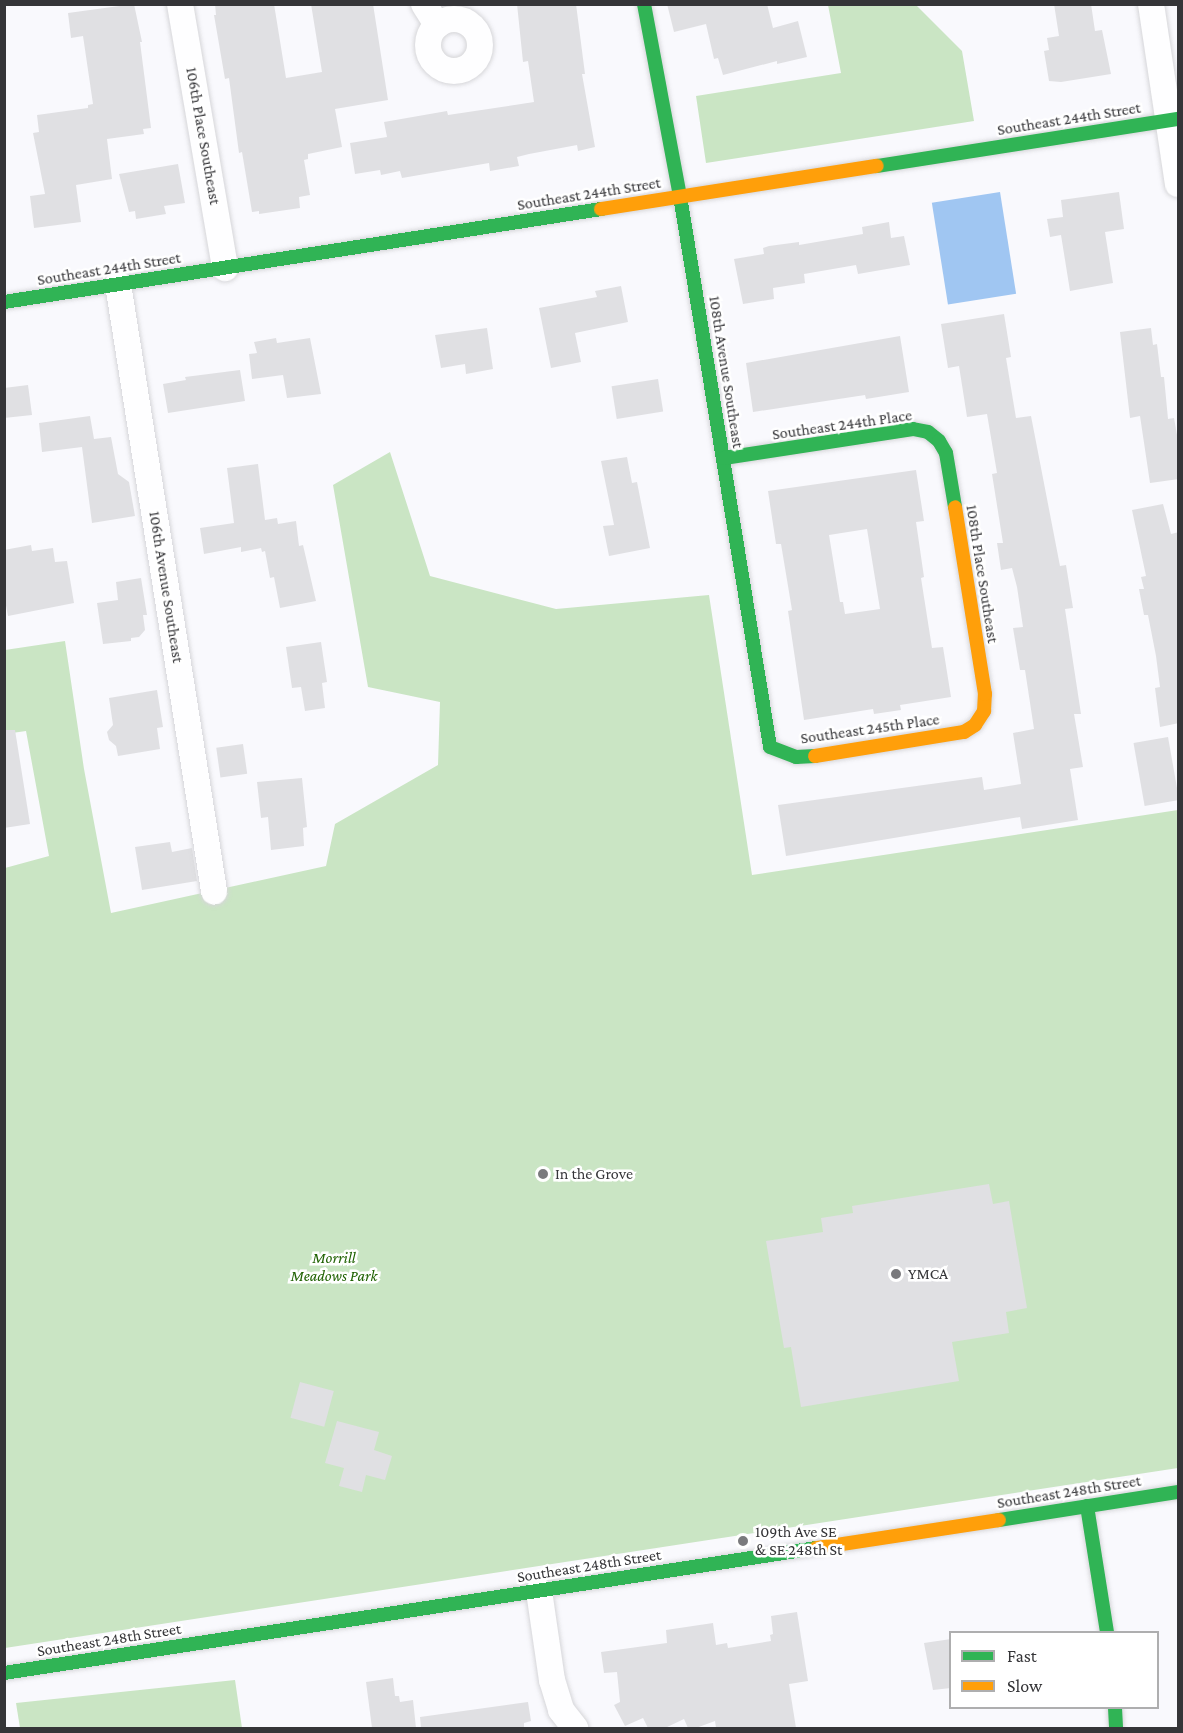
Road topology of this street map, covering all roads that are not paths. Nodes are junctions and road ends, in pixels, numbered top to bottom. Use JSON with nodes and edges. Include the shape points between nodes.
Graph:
{"nodes":[{"id":1,"x":180,"y":4,"type":"edge"},
{"id":2,"x":644,"y":4,"type":"edge"},
{"id":3,"x":1151,"y":4,"type":"edge"},
{"id":4,"x":1174,"y":120,"type":"edge"},
{"id":5,"x":1179,"y":184,"type":"edge"},
{"id":6,"x":680,"y":196,"type":"junction"},
{"id":7,"x":225,"y":268,"type":"junction"},
{"id":8,"x":118,"y":284,"type":"junction"},
{"id":9,"x":4,"y":302,"type":"edge"},
{"id":10,"x":928,"y":432,"type":"joint"},
{"id":11,"x":724,"y":458,"type":"junction"},
{"id":12,"x":975,"y":725,"type":"joint"},
{"id":13,"x":770,"y":747,"type":"joint"},
{"id":14,"x":214,"y":891,"type":"dead end"},
{"id":15,"x":1179,"y":1492,"type":"edge"},
{"id":16,"x":1087,"y":1506,"type":"junction"},
{"id":17,"x":538,"y":1591,"type":"junction"},
{"id":18,"x":1107,"y":1631,"type":"edge"},
{"id":19,"x":4,"y":1673,"type":"edge"},
{"id":20,"x":1115,"y":1709,"type":"edge"},
{"id":21,"x":575,"y":1728,"type":"edge"},
{"id":22,"x":1116,"y":1728,"type":"edge"}],
"edges":[{"from":1,"to":7,"type":"street","name":"106th Place Southeast"},
{"from":2,"to":6,"type":"street","name":"108th Avenue Southeast"},
{"from":3,"to":4,"type":"street"},
{"from":4,"to":5,"type":"street"},
{"from":4,"to":6,"type":"street","name":"Southeast 244th Street"},
{"from":6,"to":7,"type":"street","name":"Southeast 244th Street"},
{"from":6,"to":11,"type":"street","name":"108th Avenue Southeast"},
{"from":7,"to":8,"type":"street","name":"Southeast 244th Street"},
{"from":8,"to":9,"type":"street","name":"Southeast 244th Street"},
{"from":8,"to":14,"type":"street","name":"106th Avenue Southeast"},
{"from":10,"to":11,"type":"street","name":"Southeast 244th Place","via":[[913,429]]},
{"from":10,"to":12,"type":"street","name":"108th Place Southeast","via":[[946,453],[985,694],[984,711]]},
{"from":11,"to":13,"type":"street","name":"108th Avenue Southeast"},
{"from":12,"to":13,"type":"street","name":"Southeast 245th Place","via":[[964,732],[796,758]]},
{"from":15,"to":16,"type":"street","name":"Southeast 248th Street"},
{"from":16,"to":17,"type":"street","name":"Southeast 248th Street"},
{"from":16,"to":18,"type":"street"},
{"from":17,"to":19,"type":"street","name":"Southeast 248th Street"},
{"from":17,"to":21,"type":"street","via":[[552,1680],[561,1710]]},
{"from":20,"to":22,"type":"street"}]}
